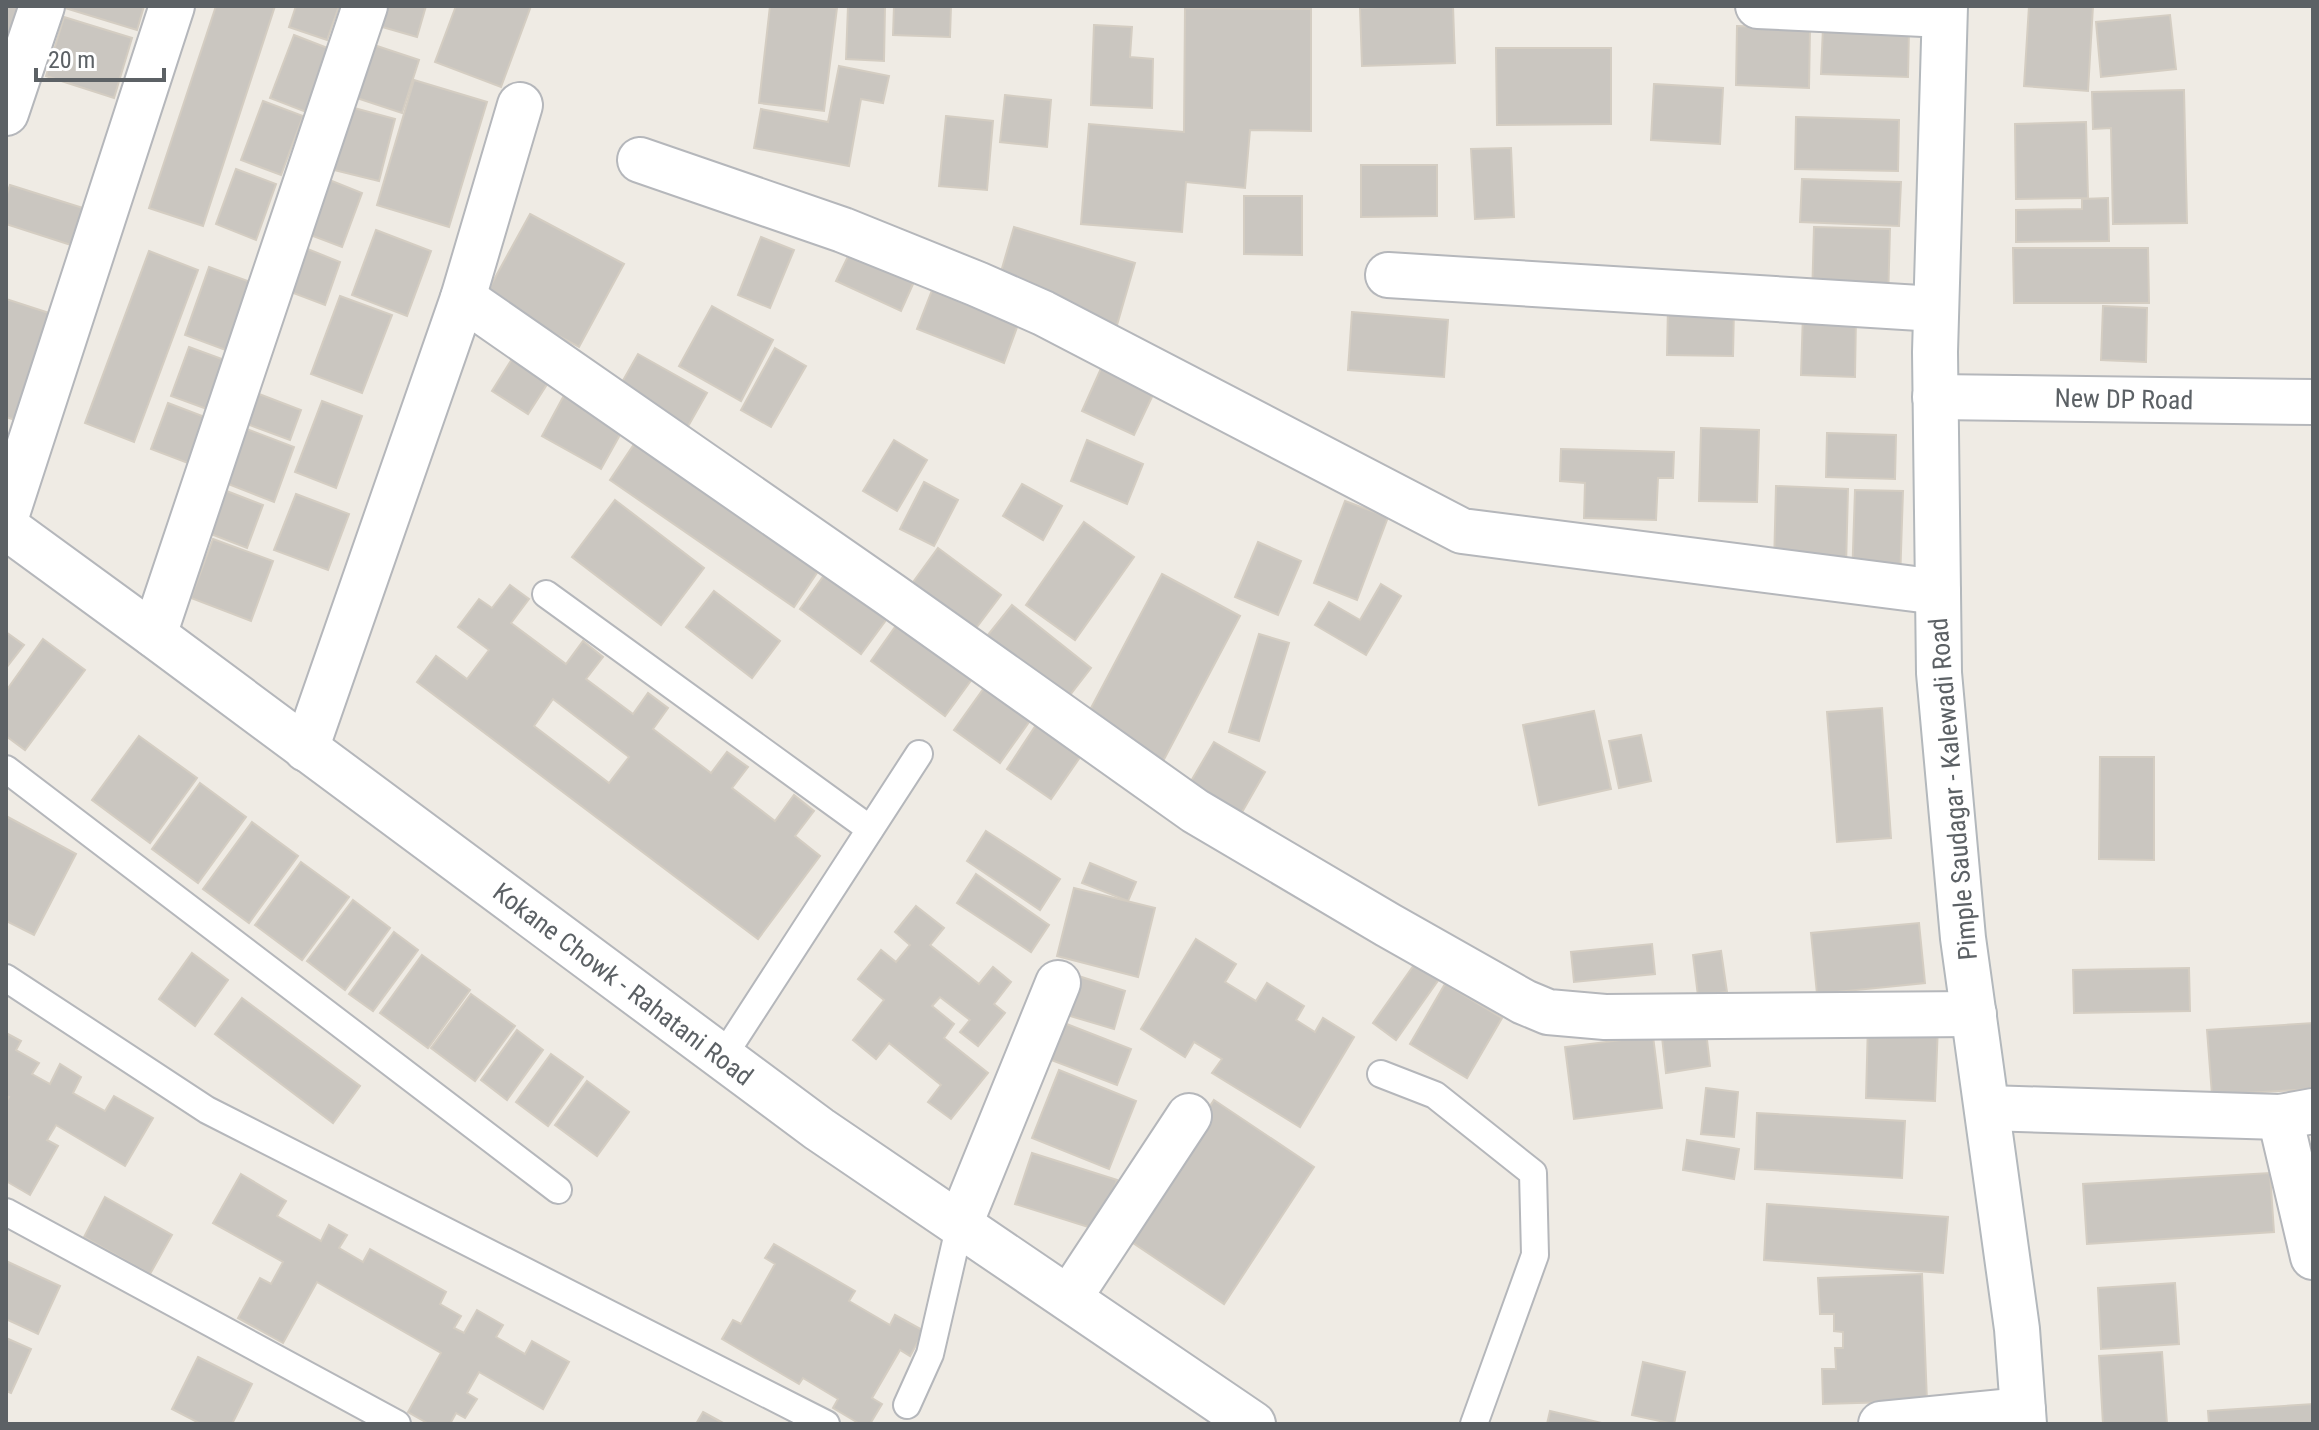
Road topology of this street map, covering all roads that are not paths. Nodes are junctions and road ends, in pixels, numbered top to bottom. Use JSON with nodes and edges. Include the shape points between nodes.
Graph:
{"nodes":[{"id":1,"x":42,"y":6,"type":"edge"},
{"id":2,"x":172,"y":6,"type":"edge"},
{"id":3,"x":365,"y":6,"type":"edge"},
{"id":4,"x":1758,"y":6,"type":"edge"},
{"id":5,"x":1944,"y":11,"type":"edge"},
{"id":6,"x":520,"y":105,"type":"dead end"},
{"id":7,"x":6,"y":113,"type":"edge"},
{"id":8,"x":640,"y":160,"type":"dead end"},
{"id":9,"x":1388,"y":275,"type":"dead end"},
{"id":10,"x":463,"y":298,"type":"junction"},
{"id":11,"x":1936,"y":309,"type":"junction"},
{"id":12,"x":1935,"y":397,"type":"junction"},
{"id":13,"x":2313,"y":402,"type":"edge"},
{"id":14,"x":6,"y":517,"type":"edge"},
{"id":15,"x":6,"y":527,"type":"edge"},
{"id":16,"x":1938,"y":592,"type":"junction"},
{"id":17,"x":546,"y":594,"type":"dead end"},
{"id":18,"x":154,"y":635,"type":"junction"},
{"id":19,"x":306,"y":749,"type":"junction"},
{"id":20,"x":919,"y":754,"type":"dead end"},
{"id":21,"x":6,"y":769,"type":"edge"},
{"id":22,"x":870,"y":829,"type":"junction"},
{"id":23,"x":6,"y":978,"type":"edge"},
{"id":24,"x":1058,"y":983,"type":"dead end"},
{"id":25,"x":1974,"y":1014,"type":"junction"},
{"id":26,"x":722,"y":1058,"type":"junction"},
{"id":27,"x":1381,"y":1074,"type":"dead end"},
{"id":28,"x":1987,"y":1108,"type":"junction"},
{"id":29,"x":2297,"y":1114,"type":"edge"},
{"id":30,"x":1189,"y":1116,"type":"dead end"},
{"id":31,"x":558,"y":1190,"type":"dead end"},
{"id":32,"x":6,"y":1212,"type":"edge"},
{"id":33,"x":960,"y":1224,"type":"junction"},
{"id":34,"x":2313,"y":1257,"type":"edge"},
{"id":35,"x":1069,"y":1298,"type":"junction"},
{"id":36,"x":907,"y":1405,"type":"dead end"},
{"id":37,"x":2024,"y":1417,"type":"edge"},
{"id":38,"x":397,"y":1424,"type":"edge"},
{"id":39,"x":826,"y":1424,"type":"edge"},
{"id":40,"x":1253,"y":1424,"type":"edge"},
{"id":41,"x":1474,"y":1424,"type":"edge"},
{"id":42,"x":1881,"y":1424,"type":"edge"}],
"edges":[{"from":1,"to":7,"type":"street"},
{"from":2,"to":14,"type":"street"},
{"from":3,"to":18,"type":"street"},
{"from":4,"to":5,"type":"street"},
{"from":5,"to":11,"type":"street","name":"Pimple Saudagar - Kalewadi Road"},
{"from":6,"to":10,"type":"street"},
{"from":8,"to":16,"type":"street","via":[[843,230],[1043,313],[1462,531]]},
{"from":9,"to":11,"type":"street"},
{"from":10,"to":19,"type":"street"},
{"from":10,"to":25,"type":"street","via":[[1195,811],[1524,1002],[1548,1012],[1605,1017]]},
{"from":11,"to":12,"type":"street","name":"Pimple Saudagar - Kalewadi Road"},
{"from":12,"to":13,"type":"street","name":"New DP Road"},
{"from":12,"to":16,"type":"street","name":"Pimple Saudagar - Kalewadi Road"},
{"from":15,"to":18,"type":"street","name":"Kokane Chowk - Rahatani Road"},
{"from":16,"to":25,"type":"street","name":"Pimple Saudagar - Kalewadi Road","via":[[1939,673]]},
{"from":17,"to":22,"type":"lane"},
{"from":18,"to":19,"type":"street","name":"Kokane Chowk - Rahatani Road"},
{"from":19,"to":26,"type":"street","name":"Kokane Chowk - Rahatani Road"},
{"from":20,"to":22,"type":"lane"},
{"from":21,"to":31,"type":"lane"},
{"from":22,"to":26,"type":"lane"},
{"from":23,"to":39,"type":"lane","via":[[207,1110]]},
{"from":24,"to":33,"type":"street"},
{"from":25,"to":28,"type":"street","name":"Pimple Saudagar - Kalewadi Road"},
{"from":26,"to":33,"type":"street","name":"Kokane Chowk - Rahatani Road"},
{"from":27,"to":41,"type":"lane","via":[[1435,1095],[1533,1173],[1535,1255]]},
{"from":28,"to":29,"type":"street"},
{"from":28,"to":37,"type":"street","name":"Pimple Saudagar - Kalewadi Road"},
{"from":29,"to":34,"type":"street"},
{"from":30,"to":35,"type":"street"},
{"from":32,"to":38,"type":"lane"},
{"from":33,"to":35,"type":"street","name":"Kokane Chowk - Rahatani Road"},
{"from":33,"to":36,"type":"lane","via":[[930,1354]]},
{"from":35,"to":40,"type":"street","name":"Kokane Chowk - Rahatani Road"},
{"from":37,"to":42,"type":"street"}]}
